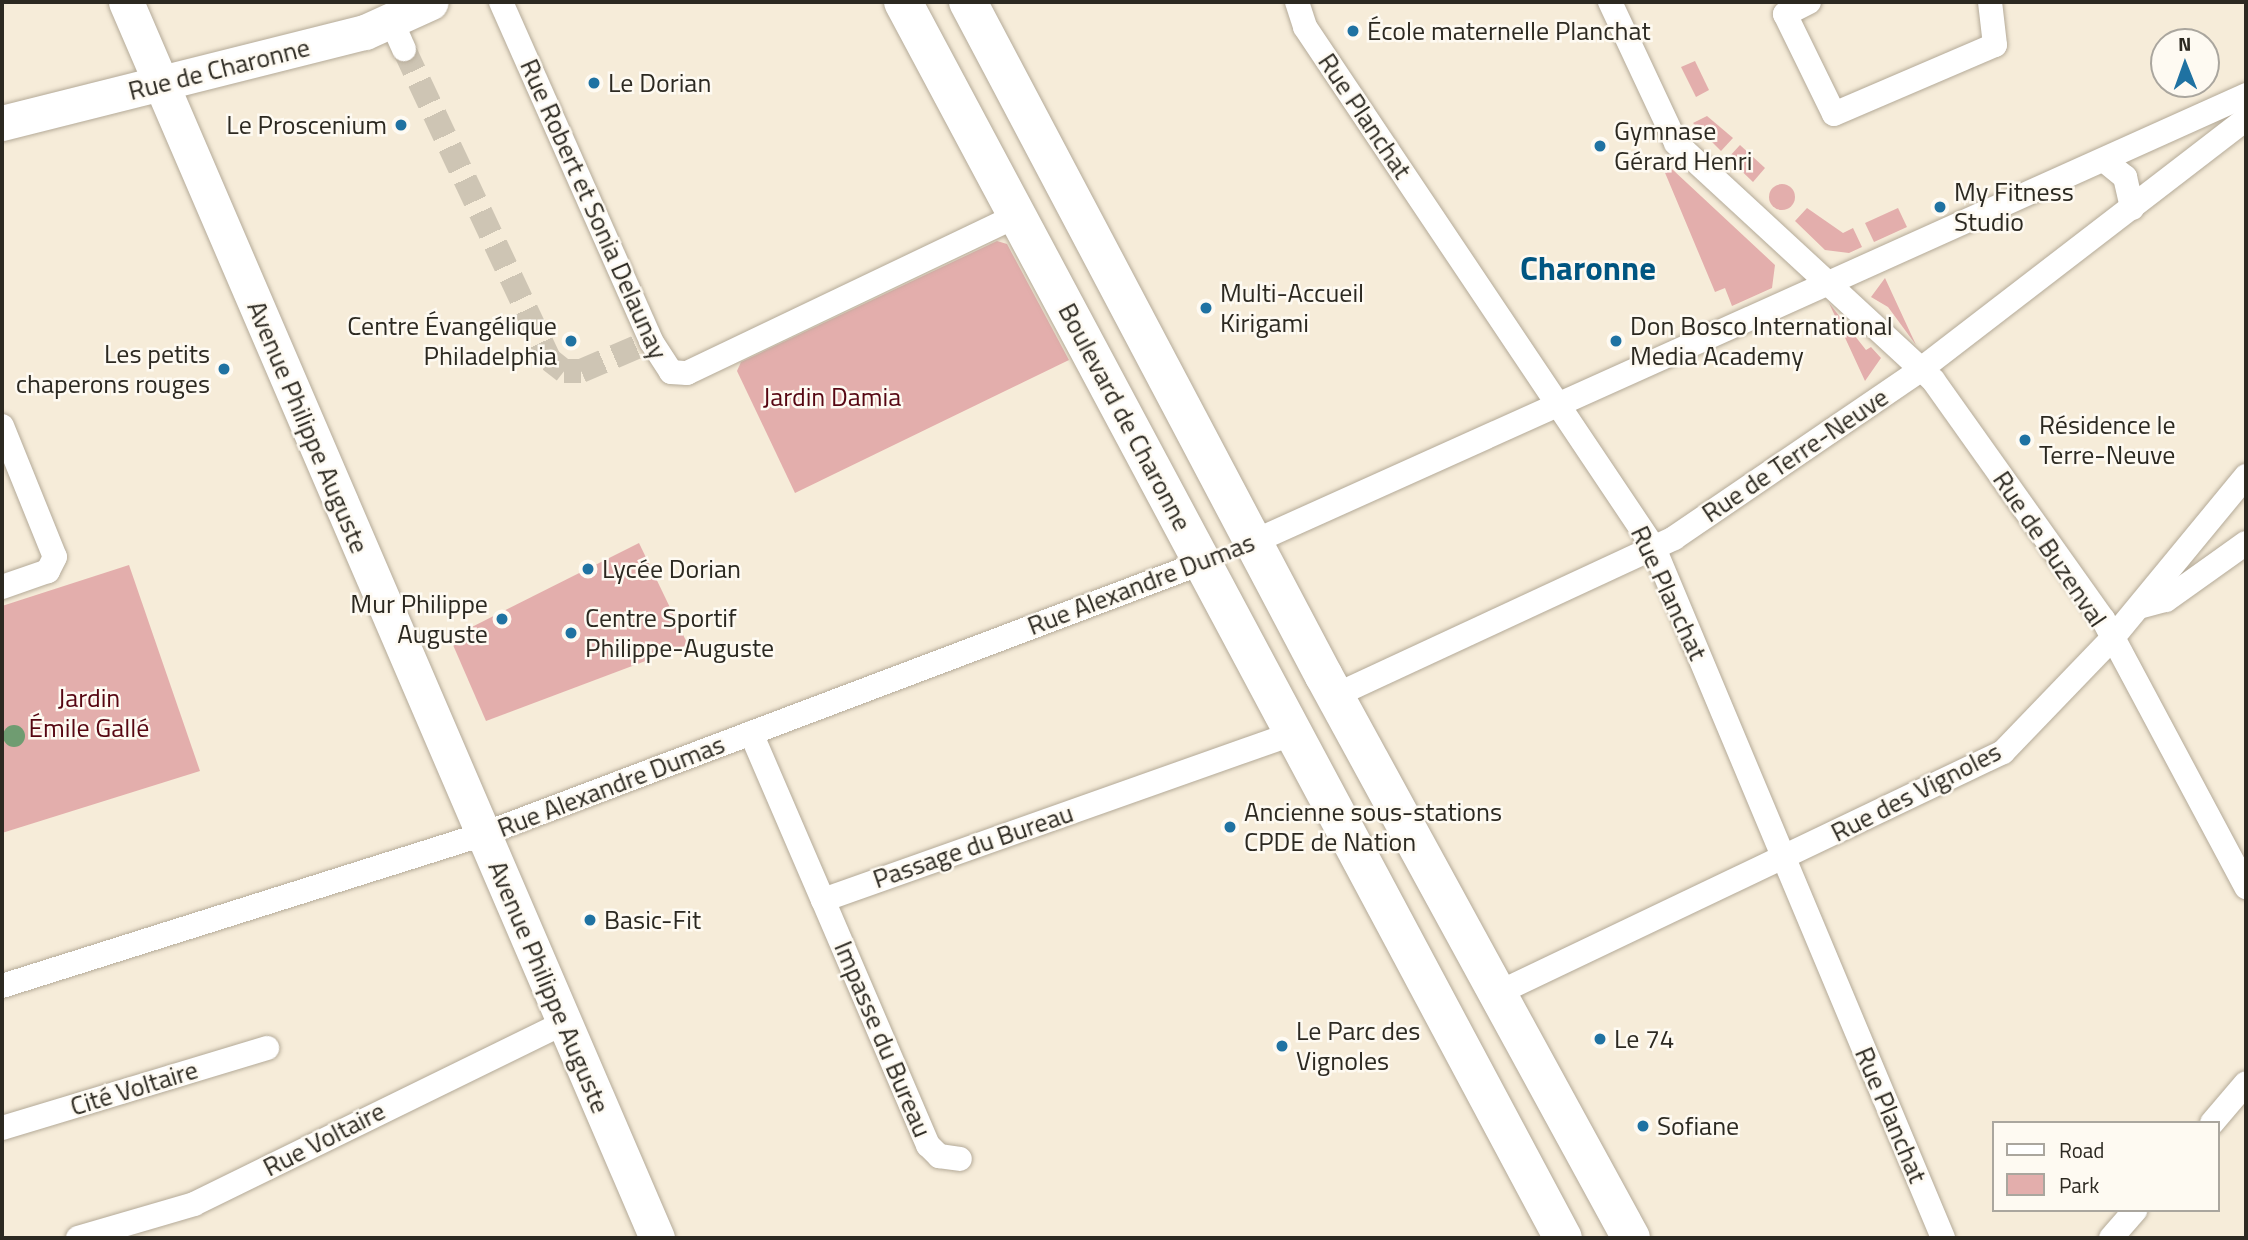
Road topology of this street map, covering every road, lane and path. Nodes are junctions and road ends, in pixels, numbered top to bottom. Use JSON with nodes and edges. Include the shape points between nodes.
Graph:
{"nodes":[{"id":1,"x":126,"y":2,"type":"edge"},
{"id":2,"x":431,"y":2,"type":"edge"},
{"id":3,"x":501,"y":2,"type":"edge"},
{"id":4,"x":903,"y":2,"type":"edge"},
{"id":5,"x":968,"y":2,"type":"edge"},
{"id":6,"x":1297,"y":2,"type":"edge"},
{"id":7,"x":1610,"y":2,"type":"edge"},
{"id":8,"x":1809,"y":2,"type":"edge"},
{"id":9,"x":1990,"y":2,"type":"edge"},
{"id":10,"x":161,"y":83,"type":"junction"},
{"id":11,"x":2246,"y":95,"type":"edge"},
{"id":12,"x":2246,"y":119,"type":"edge"},
{"id":13,"x":2,"y":123,"type":"edge"},
{"id":14,"x":2105,"y":161,"type":"junction"},
{"id":15,"x":2132,"y":208,"type":"junction"},
{"id":16,"x":1016,"y":216,"type":"junction"},
{"id":17,"x":1829,"y":282,"type":"junction"},
{"id":18,"x":1920,"y":370,"type":"junction"},
{"id":19,"x":1560,"y":404,"type":"junction"},
{"id":20,"x":2,"y":426,"type":"edge"},
{"id":21,"x":2246,"y":475,"type":"edge"},
{"id":22,"x":1253,"y":542,"type":"junction"},
{"id":23,"x":2246,"y":543,"type":"edge"},
{"id":24,"x":1654,"y":548,"type":"junction"},
{"id":25,"x":1204,"y":562,"type":"junction"},
{"id":26,"x":2,"y":587,"type":"edge"},
{"id":27,"x":2139,"y":607,"type":"junction"},
{"id":28,"x":2110,"y":641,"type":"junction"},
{"id":29,"x":1334,"y":696,"type":"junction"},
{"id":30,"x":751,"y":733,"type":"junction"},
{"id":31,"x":1294,"y":733,"type":"junction"},
{"id":32,"x":484,"y":834,"type":"junction"},
{"id":33,"x":1784,"y":859,"type":"junction"},
{"id":34,"x":2246,"y":887,"type":"edge"},
{"id":35,"x":823,"y":900,"type":"junction"},
{"id":36,"x":2,"y":986,"type":"edge"},
{"id":37,"x":1498,"y":993,"type":"junction"},
{"id":38,"x":1446,"y":1018,"type":"junction"},
{"id":39,"x":563,"y":1023,"type":"junction"},
{"id":40,"x":267,"y":1048,"type":"dead end"},
{"id":41,"x":2246,"y":1083,"type":"edge"},
{"id":42,"x":2214,"y":1121,"type":"edge"},
{"id":43,"x":2,"y":1128,"type":"edge"},
{"id":44,"x":960,"y":1159,"type":"dead end"},
{"id":45,"x":2133,"y":1212,"type":"edge"},
{"id":46,"x":78,"y":1238,"type":"edge"},
{"id":47,"x":656,"y":1238,"type":"edge"},
{"id":48,"x":1563,"y":1238,"type":"edge"},
{"id":49,"x":1631,"y":1238,"type":"edge"},
{"id":50,"x":1943,"y":1238,"type":"edge"},
{"id":51,"x":2111,"y":1238,"type":"edge"}],
"edges":[{"from":1,"to":10,"type":"main road","name":"Avenue Philippe Auguste"},
{"from":2,"to":10,"type":"main road","name":"Rue de Charonne","via":[[398,35]]},
{"from":3,"to":16,"type":"street","name":"Rue Robert et Sonia Delaunay","via":[[651,341],[671,372],[687,373]]},
{"from":4,"to":16,"type":"main road","name":"Boulevard de Charonne"},
{"from":5,"to":22,"type":"main road","name":"Boulevard de Charonne"},
{"from":6,"to":19,"type":"street","name":"Rue Planchat","via":[[1305,27]]},
{"from":7,"to":17,"type":"street","name":"Rue de Buzenval","via":[[1676,144]]},
{"from":8,"to":9,"type":"street","via":[[1785,13],[1834,114],[1995,46]]},
{"from":10,"to":13,"type":"main road","name":"Rue de Charonne"},
{"from":10,"to":32,"type":"main road","name":"Avenue Philippe Auguste"},
{"from":11,"to":14,"type":"street","name":"Rue Alexandre Dumas"},
{"from":12,"to":15,"type":"street","name":"Rue de Terre-Neuve"},
{"from":14,"to":15,"type":"street","via":[[2125,177]]},
{"from":14,"to":17,"type":"street","name":"Rue Alexandre Dumas"},
{"from":15,"to":18,"type":"street","name":"Rue de Terre-Neuve"},
{"from":16,"to":25,"type":"main road","name":"Boulevard de Charonne"},
{"from":17,"to":18,"type":"street","name":"Rue de Buzenval"},
{"from":17,"to":19,"type":"street","name":"Rue Alexandre Dumas"},
{"from":18,"to":24,"type":"street","name":"Rue de Terre-Neuve"},
{"from":18,"to":28,"type":"street","name":"Rue de Buzenval","via":[[2103,619]]},
{"from":19,"to":22,"type":"street","name":"Rue Alexandre Dumas"},
{"from":19,"to":24,"type":"street","name":"Rue Planchat"},
{"from":20,"to":26,"type":"street","via":[[55,558],[48,571]]},
{"from":21,"to":27,"type":"street","name":"Rue des Vignoles"},
{"from":22,"to":25,"type":"main road","name":"Rue Alexandre Dumas"},
{"from":22,"to":29,"type":"main road","name":"Boulevard de Charonne"},
{"from":23,"to":27,"type":"street","via":[[2166,600]]},
{"from":24,"to":29,"type":"street","name":"Rue de Terre-Neuve"},
{"from":24,"to":33,"type":"street","name":"Rue Planchat"},
{"from":25,"to":30,"type":"street","name":"Rue Alexandre Dumas"},
{"from":25,"to":31,"type":"main road","name":"Boulevard de Charonne"},
{"from":27,"to":28,"type":"street","name":"Rue des Vignoles"},
{"from":28,"to":33,"type":"street","name":"Rue des Vignoles","via":[[2003,752]]},
{"from":28,"to":34,"type":"street","name":"Rue de Buzenval"},
{"from":29,"to":37,"type":"main road","name":"Boulevard de Charonne"},
{"from":30,"to":32,"type":"street","name":"Rue Alexandre Dumas"},
{"from":30,"to":35,"type":"street"},
{"from":31,"to":35,"type":"street","name":"Passage du Bureau"},
{"from":31,"to":38,"type":"main road","name":"Boulevard de Charonne"},
{"from":32,"to":36,"type":"street","name":"Rue Alexandre Dumas"},
{"from":32,"to":39,"type":"main road","name":"Avenue Philippe Auguste"},
{"from":33,"to":37,"type":"street","name":"Rue des Vignoles"},
{"from":33,"to":50,"type":"street","name":"Rue Planchat"},
{"from":35,"to":44,"type":"street","name":"Impasse du Bureau","via":[[928,1145],[939,1156]]},
{"from":37,"to":38,"type":"main road"},
{"from":37,"to":49,"type":"main road","name":"Boulevard de Charonne"},
{"from":38,"to":48,"type":"main road","name":"Boulevard de Charonne"},
{"from":39,"to":46,"type":"street","name":"Rue Voltaire","via":[[194,1204]]},
{"from":39,"to":47,"type":"main road","name":"Avenue Philippe Auguste"},
{"from":40,"to":43,"type":"street","name":"Cité Voltaire"},
{"from":41,"to":42,"type":"street"},
{"from":45,"to":51,"type":"street"}]}
